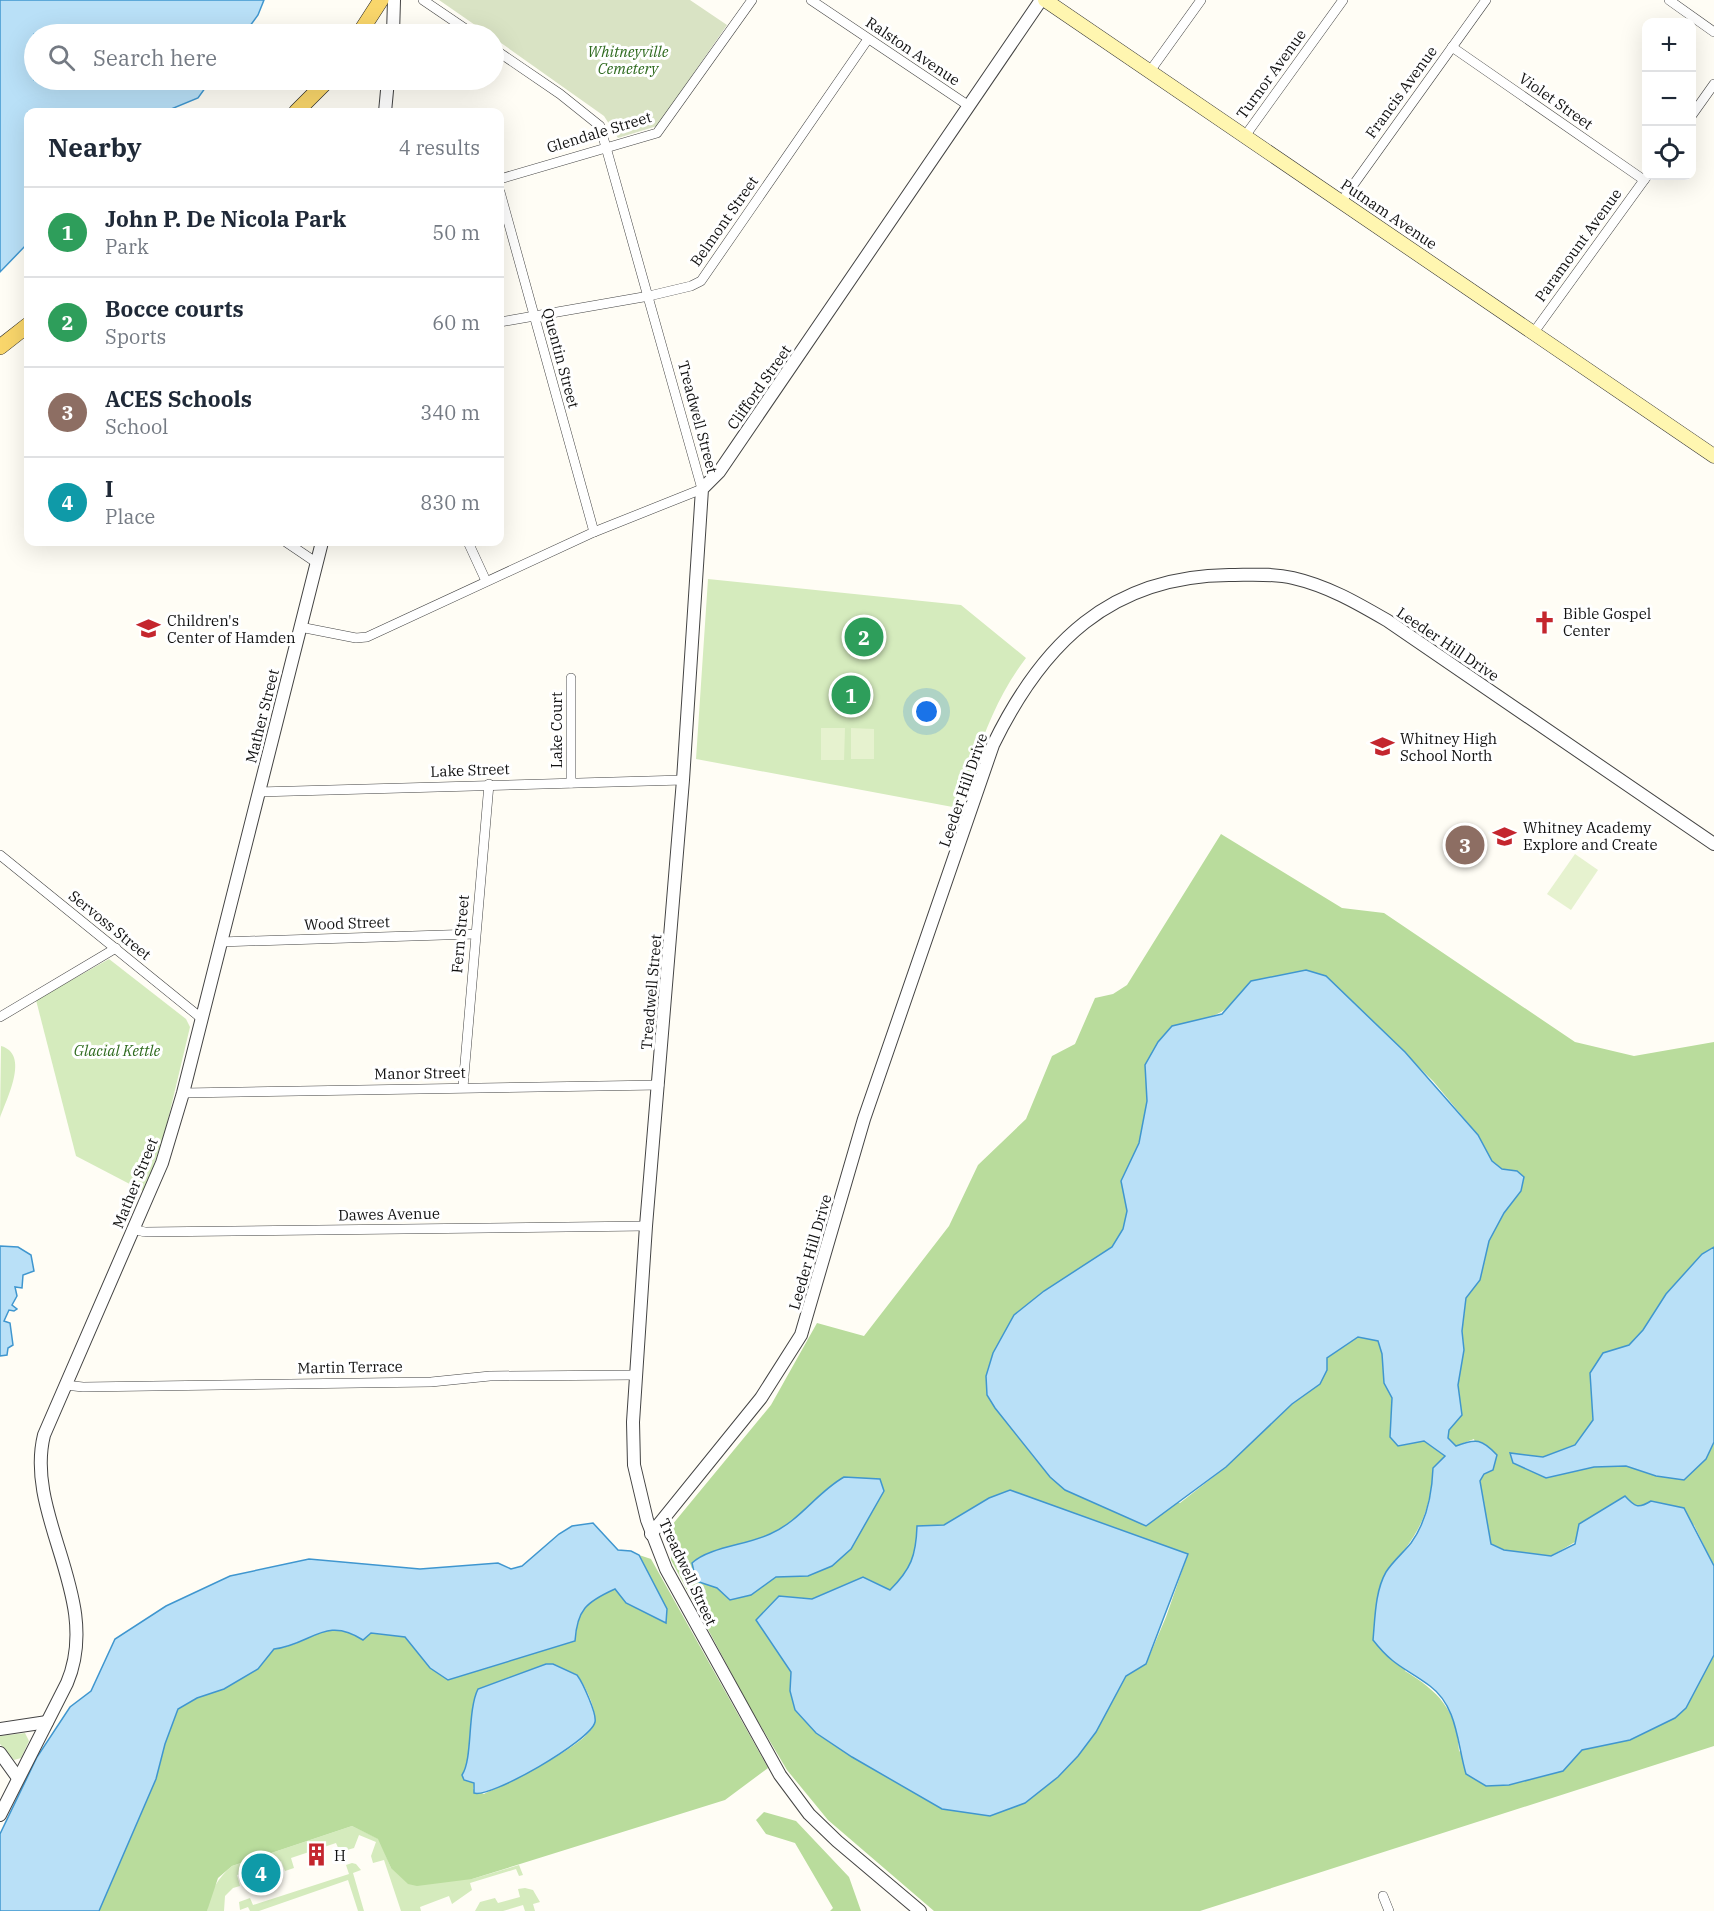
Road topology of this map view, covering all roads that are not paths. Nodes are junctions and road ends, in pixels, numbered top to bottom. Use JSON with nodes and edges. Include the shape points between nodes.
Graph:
{"nodes":[{"id":1,"x":381,"y":0,"type":"edge"},
{"id":2,"x":394,"y":0,"type":"edge"},
{"id":3,"x":423,"y":0,"type":"edge"},
{"id":4,"x":752,"y":0,"type":"edge"},
{"id":5,"x":811,"y":0,"type":"edge"},
{"id":6,"x":1043,"y":0,"type":"edge"},
{"id":7,"x":1201,"y":0,"type":"edge"},
{"id":8,"x":1343,"y":0,"type":"edge"},
{"id":9,"x":1486,"y":0,"type":"edge"},
{"id":10,"x":1669,"y":0,"type":"edge"},
{"id":11,"x":365,"y":24,"type":"edge"},
{"id":12,"x":393,"y":24,"type":"edge"},
{"id":13,"x":458,"y":24,"type":"edge"},
{"id":14,"x":1714,"y":32,"type":"edge"},
{"id":15,"x":868,"y":39,"type":"junction"},
{"id":16,"x":1452,"y":47,"type":"junction"},
{"id":17,"x":504,"y":56,"type":"edge"},
{"id":18,"x":1150,"y":71,"type":"junction"},
{"id":19,"x":1714,"y":84,"type":"edge"},
{"id":20,"x":318,"y":90,"type":"edge"},
{"id":21,"x":387,"y":90,"type":"edge"},
{"id":22,"x":969,"y":106,"type":"junction"},
{"id":23,"x":300,"y":108,"type":"edge"},
{"id":24,"x":385,"y":108,"type":"edge"},
{"id":25,"x":1696,"y":109,"type":"edge"},
{"id":26,"x":1245,"y":136,"type":"junction"},
{"id":27,"x":607,"y":147,"type":"junction"},
{"id":28,"x":1642,"y":176,"type":"edge"},
{"id":29,"x":504,"y":178,"type":"edge"},
{"id":30,"x":1644,"y":180,"type":"edge"},
{"id":31,"x":1341,"y":202,"type":"junction"},
{"id":32,"x":504,"y":207,"type":"edge"},
{"id":33,"x":649,"y":296,"type":"junction"},
{"id":34,"x":534,"y":316,"type":"junction"},
{"id":35,"x":504,"y":321,"type":"edge"},
{"id":36,"x":24,"y":328,"type":"edge"},
{"id":37,"x":1534,"y":332,"type":"junction"},
{"id":38,"x":0,"y":347,"type":"edge"},
{"id":39,"x":1714,"y":456,"type":"edge"},
{"id":40,"x":702,"y":489,"type":"junction"},
{"id":41,"x":594,"y":532,"type":"junction"},
{"id":42,"x":292,"y":546,"type":"edge"},
{"id":43,"x":321,"y":546,"type":"edge"},
{"id":44,"x":470,"y":546,"type":"edge"},
{"id":45,"x":317,"y":562,"type":"junction"},
{"id":46,"x":486,"y":581,"type":"junction"},
{"id":47,"x":300,"y":627,"type":"junction"},
{"id":48,"x":571,"y":678,"type":"dead end"},
{"id":49,"x":683,"y":780,"type":"junction"},
{"id":50,"x":571,"y":783,"type":"junction"},
{"id":51,"x":489,"y":784,"type":"junction"},
{"id":52,"x":258,"y":792,"type":"junction"},
{"id":53,"x":1714,"y":844,"type":"edge"},
{"id":54,"x":0,"y":855,"type":"edge"},
{"id":55,"x":475,"y":933,"type":"junction"},
{"id":56,"x":220,"y":942,"type":"junction"},
{"id":57,"x":116,"y":948,"type":"junction"},
{"id":58,"x":0,"y":1017,"type":"edge"},
{"id":59,"x":201,"y":1018,"type":"junction"},
{"id":60,"x":659,"y":1085,"type":"junction"},
{"id":61,"x":463,"y":1087,"type":"junction"},
{"id":62,"x":183,"y":1093,"type":"junction"},
{"id":63,"x":646,"y":1226,"type":"junction"},
{"id":64,"x":132,"y":1229,"type":"junction"},
{"id":65,"x":636,"y":1375,"type":"junction"},
{"id":66,"x":65,"y":1385,"type":"junction"},
{"id":67,"x":651,"y":1534,"type":"junction"},
{"id":68,"x":47,"y":1722,"type":"junction"},
{"id":69,"x":0,"y":1730,"type":"edge"},
{"id":70,"x":0,"y":1753,"type":"edge"},
{"id":71,"x":18,"y":1778,"type":"junction"},
{"id":72,"x":1,"y":1812,"type":"edge"},
{"id":73,"x":1383,"y":1896,"type":"dead end"},
{"id":74,"x":921,"y":1911,"type":"edge"},
{"id":75,"x":1389,"y":1911,"type":"edge"}],
"edges":[{"from":1,"to":11,"type":"main road"},
{"from":2,"to":12,"type":"street"},
{"from":3,"to":13,"type":"street"},
{"from":4,"to":27,"type":"street","name":"Glendale Street","via":[[664,127],[657,133]]},
{"from":5,"to":15,"type":"street","name":"Ralston Avenue"},
{"from":6,"to":18,"type":"main road","name":"Putnam Avenue"},
{"from":6,"to":22,"type":"street","name":"Clifford Street"},
{"from":7,"to":18,"type":"street"},
{"from":8,"to":26,"type":"street","name":"Turnor Avenue"},
{"from":9,"to":16,"type":"street","name":"Francis Avenue"},
{"from":10,"to":14,"type":"street"},
{"from":15,"to":22,"type":"street","name":"Ralston Avenue"},
{"from":15,"to":33,"type":"street","name":"Belmont Street","via":[[707,274],[691,286]]},
{"from":16,"to":28,"type":"street","name":"Violet Street"},
{"from":16,"to":31,"type":"street","name":"Francis Avenue"},
{"from":17,"to":27,"type":"street","name":"Treadwell Street","via":[[600,126]]},
{"from":18,"to":26,"type":"main road","name":"Putnam Avenue"},
{"from":19,"to":25,"type":"street"},
{"from":20,"to":23,"type":"main road"},
{"from":21,"to":24,"type":"street"},
{"from":22,"to":40,"type":"street","name":"Clifford Street","via":[[719,472]]},
{"from":26,"to":31,"type":"main road","name":"Putnam Avenue"},
{"from":27,"to":29,"type":"street","name":"Glendale Street"},
{"from":27,"to":33,"type":"street","name":"Treadwell Street"},
{"from":30,"to":37,"type":"street","name":"Paramount Avenue"},
{"from":31,"to":37,"type":"main road","name":"Putnam Avenue"},
{"from":32,"to":34,"type":"street","name":"Quentin Street"},
{"from":33,"to":34,"type":"street","name":"Belmont Street"},
{"from":33,"to":40,"type":"street","name":"Treadwell Street"},
{"from":34,"to":35,"type":"street","name":"Belmont Street"},
{"from":34,"to":41,"type":"street","name":"Quentin Street"},
{"from":36,"to":38,"type":"main road"},
{"from":37,"to":39,"type":"main road","name":"Putnam Avenue"},
{"from":40,"to":41,"type":"street","name":"Clifford Street"},
{"from":40,"to":49,"type":"street","name":"Treadwell Street"},
{"from":41,"to":46,"type":"street","name":"Clifford Street"},
{"from":42,"to":45,"type":"street"},
{"from":43,"to":45,"type":"street","name":"Mather Street"},
{"from":44,"to":46,"type":"street"},
{"from":45,"to":47,"type":"street","name":"Mather Street"},
{"from":46,"to":47,"type":"street","name":"Clifford Street","via":[[367,637]]},
{"from":47,"to":52,"type":"street","name":"Mather Street"},
{"from":48,"to":50,"type":"street","name":"Lake Court"},
{"from":49,"to":50,"type":"street","name":"Lake Street"},
{"from":49,"to":60,"type":"street","name":"Treadwell Street"},
{"from":50,"to":51,"type":"street","name":"Lake Street"},
{"from":51,"to":52,"type":"street","name":"Lake Street"},
{"from":51,"to":55,"type":"street","name":"Fern Street"},
{"from":52,"to":56,"type":"street","name":"Mather Street"},
{"from":53,"to":67,"type":"street","name":"Leeder Hill Drive","via":[[1388,621],[1321,586],[1275,575],[1204,575],[1155,586],[1098,614],[1066,637],[1040,666],[1014,702],[993,745],[864,1119],[801,1335],[761,1398]]},
{"from":54,"to":57,"type":"street","name":"Servoss Street"},
{"from":55,"to":56,"type":"street","name":"Wood Street"},
{"from":55,"to":61,"type":"street","name":"Fern Street"},
{"from":56,"to":59,"type":"street","name":"Mather Street"},
{"from":57,"to":58,"type":"street"},
{"from":57,"to":59,"type":"street","name":"Servoss Street"},
{"from":59,"to":62,"type":"street","name":"Mather Street"},
{"from":60,"to":61,"type":"street","name":"Manor Street"},
{"from":60,"to":63,"type":"street","name":"Treadwell Street"},
{"from":61,"to":62,"type":"street","name":"Manor Street"},
{"from":62,"to":64,"type":"street","name":"Mather Street","via":[[162,1164]]},
{"from":63,"to":64,"type":"street","name":"Dawes Avenue","via":[[145,1232]]},
{"from":63,"to":65,"type":"street","name":"Treadwell Street"},
{"from":64,"to":66,"type":"street","name":"Mather Street"},
{"from":65,"to":66,"type":"street","name":"Martin Terrace","via":[[490,1376],[430,1382]]},
{"from":65,"to":67,"type":"street","name":"Treadwell Street","via":[[634,1465]]},
{"from":66,"to":68,"type":"street","name":"Mather Street","via":[[44,1435],[40,1466],[74,1609],[77,1642],[71,1673]]},
{"from":67,"to":74,"type":"street","name":"Treadwell Street","via":[[694,1625],[780,1775],[809,1814]]},
{"from":68,"to":69,"type":"street"},
{"from":68,"to":71,"type":"street","name":"Mather Street"},
{"from":70,"to":71,"type":"street"},
{"from":71,"to":72,"type":"street","name":"Mather Street"},
{"from":73,"to":75,"type":"street"}]}
